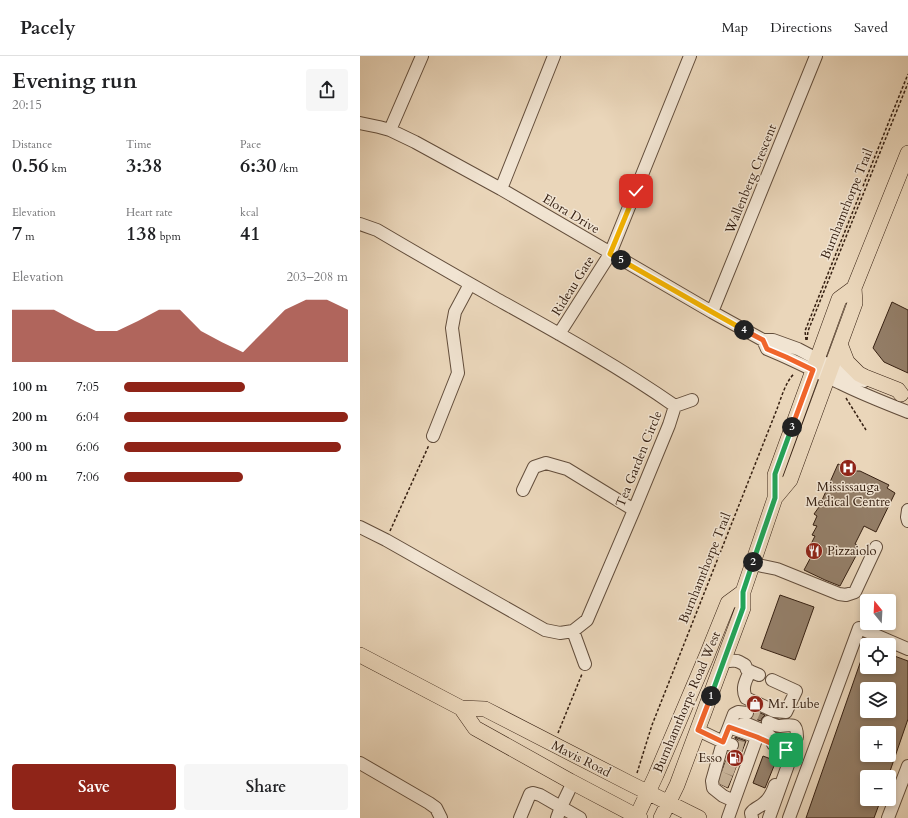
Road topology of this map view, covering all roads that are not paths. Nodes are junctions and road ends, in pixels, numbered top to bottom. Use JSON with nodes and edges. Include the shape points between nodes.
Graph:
{"nodes":[{"id":1,"x":422,"y":56,"type":"edge"},
{"id":2,"x":554,"y":56,"type":"edge"},
{"id":3,"x":690,"y":56,"type":"edge"},
{"id":4,"x":816,"y":56,"type":"edge"},
{"id":5,"x":360,"y":123,"type":"edge"},
{"id":6,"x":390,"y":130,"type":"junction"},
{"id":7,"x":908,"y":153,"type":"edge"},
{"id":8,"x":501,"y":189,"type":"junction"},
{"id":9,"x":360,"y":224,"type":"edge"},
{"id":10,"x":610,"y":254,"type":"junction"},
{"id":11,"x":470,"y":284,"type":"junction"},
{"id":12,"x":854,"y":288,"type":"junction"},
{"id":13,"x":712,"y":312,"type":"junction"},
{"id":14,"x":559,"y":334,"type":"junction"},
{"id":15,"x":840,"y":344,"type":"junction"},
{"id":16,"x":815,"y":365,"type":"junction"},
{"id":17,"x":830,"y":372,"type":"junction"},
{"id":18,"x":905,"y":396,"type":"edge"},
{"id":19,"x":692,"y":400,"type":"dead end"},
{"id":20,"x":674,"y":406,"type":"junction"},
{"id":21,"x":908,"y":412,"type":"edge"},
{"id":22,"x":433,"y":436,"type":"road end"},
{"id":23,"x":523,"y":490,"type":"dead end"},
{"id":24,"x":775,"y":498,"type":"junction"},
{"id":25,"x":634,"y":510,"type":"junction"},
{"id":26,"x":908,"y":510,"type":"edge"},
{"id":27,"x":908,"y":521,"type":"edge"},
{"id":28,"x":360,"y":527,"type":"edge"},
{"id":29,"x":876,"y":547,"type":"dead end"},
{"id":30,"x":753,"y":564,"type":"junction"},
{"id":31,"x":743,"y":592,"type":"junction"},
{"id":32,"x":573,"y":631,"type":"junction"},
{"id":33,"x":908,"y":649,"type":"edge"},
{"id":34,"x":360,"y":655,"type":"edge"},
{"id":35,"x":727,"y":661,"type":"junction"},
{"id":36,"x":586,"y":664,"type":"road end"},
{"id":37,"x":772,"y":680,"type":"dead end"},
{"id":38,"x":461,"y":708,"type":"junction"},
{"id":39,"x":747,"y":713,"type":"dead end"},
{"id":40,"x":768,"y":722,"type":"tunnel mouth"},
{"id":41,"x":733,"y":728,"type":"junction"},
{"id":42,"x":698,"y":730,"type":"junction"},
{"id":43,"x":734,"y":760,"type":"junction"},
{"id":44,"x":360,"y":763,"type":"edge"},
{"id":45,"x":908,"y":766,"type":"edge"},
{"id":46,"x":573,"y":782,"type":"junction"},
{"id":47,"x":648,"y":793,"type":"junction"},
{"id":48,"x":734,"y":801,"type":"junction"},
{"id":49,"x":668,"y":803,"type":"junction"},
{"id":50,"x":559,"y":812,"type":"edge"},
{"id":51,"x":638,"y":817,"type":"edge"},
{"id":52,"x":441,"y":818,"type":"edge"},
{"id":53,"x":520,"y":818,"type":"edge"},
{"id":54,"x":580,"y":818,"type":"edge"},
{"id":55,"x":661,"y":818,"type":"edge"},
{"id":56,"x":699,"y":818,"type":"edge"},
{"id":57,"x":728,"y":818,"type":"edge"},
{"id":58,"x":752,"y":818,"type":"edge"},
{"id":59,"x":769,"y":818,"type":"edge"},
{"id":60,"x":789,"y":818,"type":"edge"},
{"id":61,"x":888,"y":818,"type":"edge"}],
"edges":[{"from":1,"to":6,"type":"street"},
{"from":2,"to":8,"type":"street"},
{"from":3,"to":10,"type":"street","name":"Rideau Gate"},
{"from":4,"to":13,"type":"street","name":"Wallenberg Crescent"},
{"from":5,"to":6,"type":"street","name":"Elora Drive"},
{"from":6,"to":8,"type":"street","name":"Elora Drive"},
{"from":7,"to":12,"type":"main road","name":"Burnhamthorpe Road West"},
{"from":8,"to":10,"type":"street","name":"Elora Drive"},
{"from":9,"to":11,"type":"street","name":"Tea Garden Circle","via":[[377,230]]},
{"from":10,"to":13,"type":"street","name":"Elora Drive"},
{"from":10,"to":14,"type":"street","name":"Rideau Gate"},
{"from":11,"to":14,"type":"street","name":"Tea Garden Circle"},
{"from":11,"to":22,"type":"street","via":[[455,312],[452,328],[458,373]]},
{"from":12,"to":15,"type":"main road","name":"Burnhamthorpe Road West","via":[[855,303]]},
{"from":12,"to":16,"type":"main road","name":"Burnhamthorpe Road West","via":[[839,299]]},
{"from":13,"to":16,"type":"street","name":"Elora Drive","via":[[763,340],[767,349]]},
{"from":14,"to":20,"type":"street","name":"Tea Garden Circle"},
{"from":15,"to":17,"type":"main road","name":"Burnhamthorpe Road West"},
{"from":15,"to":18,"type":"main road","via":[[847,362],[859,374],[898,390]]},
{"from":16,"to":17,"type":"street","name":"Elora Drive"},
{"from":16,"to":24,"type":"main road","name":"Burnhamthorpe Road West","via":[[775,474]]},
{"from":17,"to":18,"type":"street"},
{"from":17,"to":21,"type":"street","via":[[884,403]]},
{"from":17,"to":24,"type":"main road","name":"Burnhamthorpe Road West","via":[[790,480]]},
{"from":19,"to":20,"type":"street"},
{"from":20,"to":25,"type":"street","name":"Tea Garden Circle","via":[[669,425]]},
{"from":23,"to":25,"type":"street","via":[[534,466],[546,463],[567,469]]},
{"from":24,"to":30,"type":"main road","name":"Burnhamthorpe Road West"},
{"from":25,"to":32,"type":"street","name":"Tea Garden Circle","via":[[587,620]]},
{"from":26,"to":27,"type":"street"},
{"from":28,"to":32,"type":"street","via":[[545,630],[560,633]]},
{"from":29,"to":30,"type":"street","via":[[855,592],[846,595],[777,569]]},
{"from":30,"to":31,"type":"main road","name":"Burnhamthorpe Road West"},
{"from":31,"to":35,"type":"main road","name":"Burnhamthorpe Road West","via":[[743,608]]},
{"from":31,"to":47,"type":"main road","name":"Burnhamthorpe Road West","via":[[728,603]]},
{"from":32,"to":36,"type":"street"},
{"from":33,"to":60,"type":"street","via":[[859,628]]},
{"from":34,"to":38,"type":"main road","name":"Mavis Road"},
{"from":35,"to":37,"type":"street","via":[[732,668],[752,672],[743,689],[746,698],[774,711],[786,712],[796,691]]},
{"from":35,"to":42,"type":"main road","name":"Burnhamthorpe Road West"},
{"from":38,"to":46,"type":"main road","name":"Mavis Road","via":[[475,728]]},
{"from":38,"to":47,"type":"main road","name":"Mavis Road","via":[[485,709]]},
{"from":39,"to":41,"type":"street","via":[[734,714]]},
{"from":40,"to":41,"type":"street","via":[[775,725],[791,724],[797,728],[797,736],[790,743],[778,741],[764,731],[745,723]]},
{"from":41,"to":43,"type":"street"},
{"from":41,"to":43,"type":"street"},
{"from":42,"to":43,"type":"street"},
{"from":42,"to":49,"type":"main road","name":"Burnhamthorpe Road West"},
{"from":43,"to":48,"type":"street"},
{"from":43,"to":48,"type":"street","via":[[712,781],[713,788]]},
{"from":43,"to":58,"type":"street","via":[[775,752],[781,757],[773,790],[765,803],[751,813]]},
{"from":43,"to":59,"type":"street","via":[[786,750],[788,765]]},
{"from":44,"to":52,"type":"street","via":[[429,803],[436,808]]},
{"from":45,"to":61,"type":"street"},
{"from":46,"to":50,"type":"street"},
{"from":46,"to":51,"type":"main road","name":"Mavis Road"},
{"from":47,"to":49,"type":"main road","name":"Mavis Road"},
{"from":47,"to":51,"type":"main road","name":"Burnhamthorpe Road West"},
{"from":48,"to":57,"type":"street"},
{"from":49,"to":55,"type":"main road","name":"Burnhamthorpe Road West"},
{"from":49,"to":56,"type":"main road","name":"Mavis Road"},
{"from":50,"to":53,"type":"street","via":[[540,795],[533,793],[530,794]]},
{"from":50,"to":54,"type":"street"}]}
